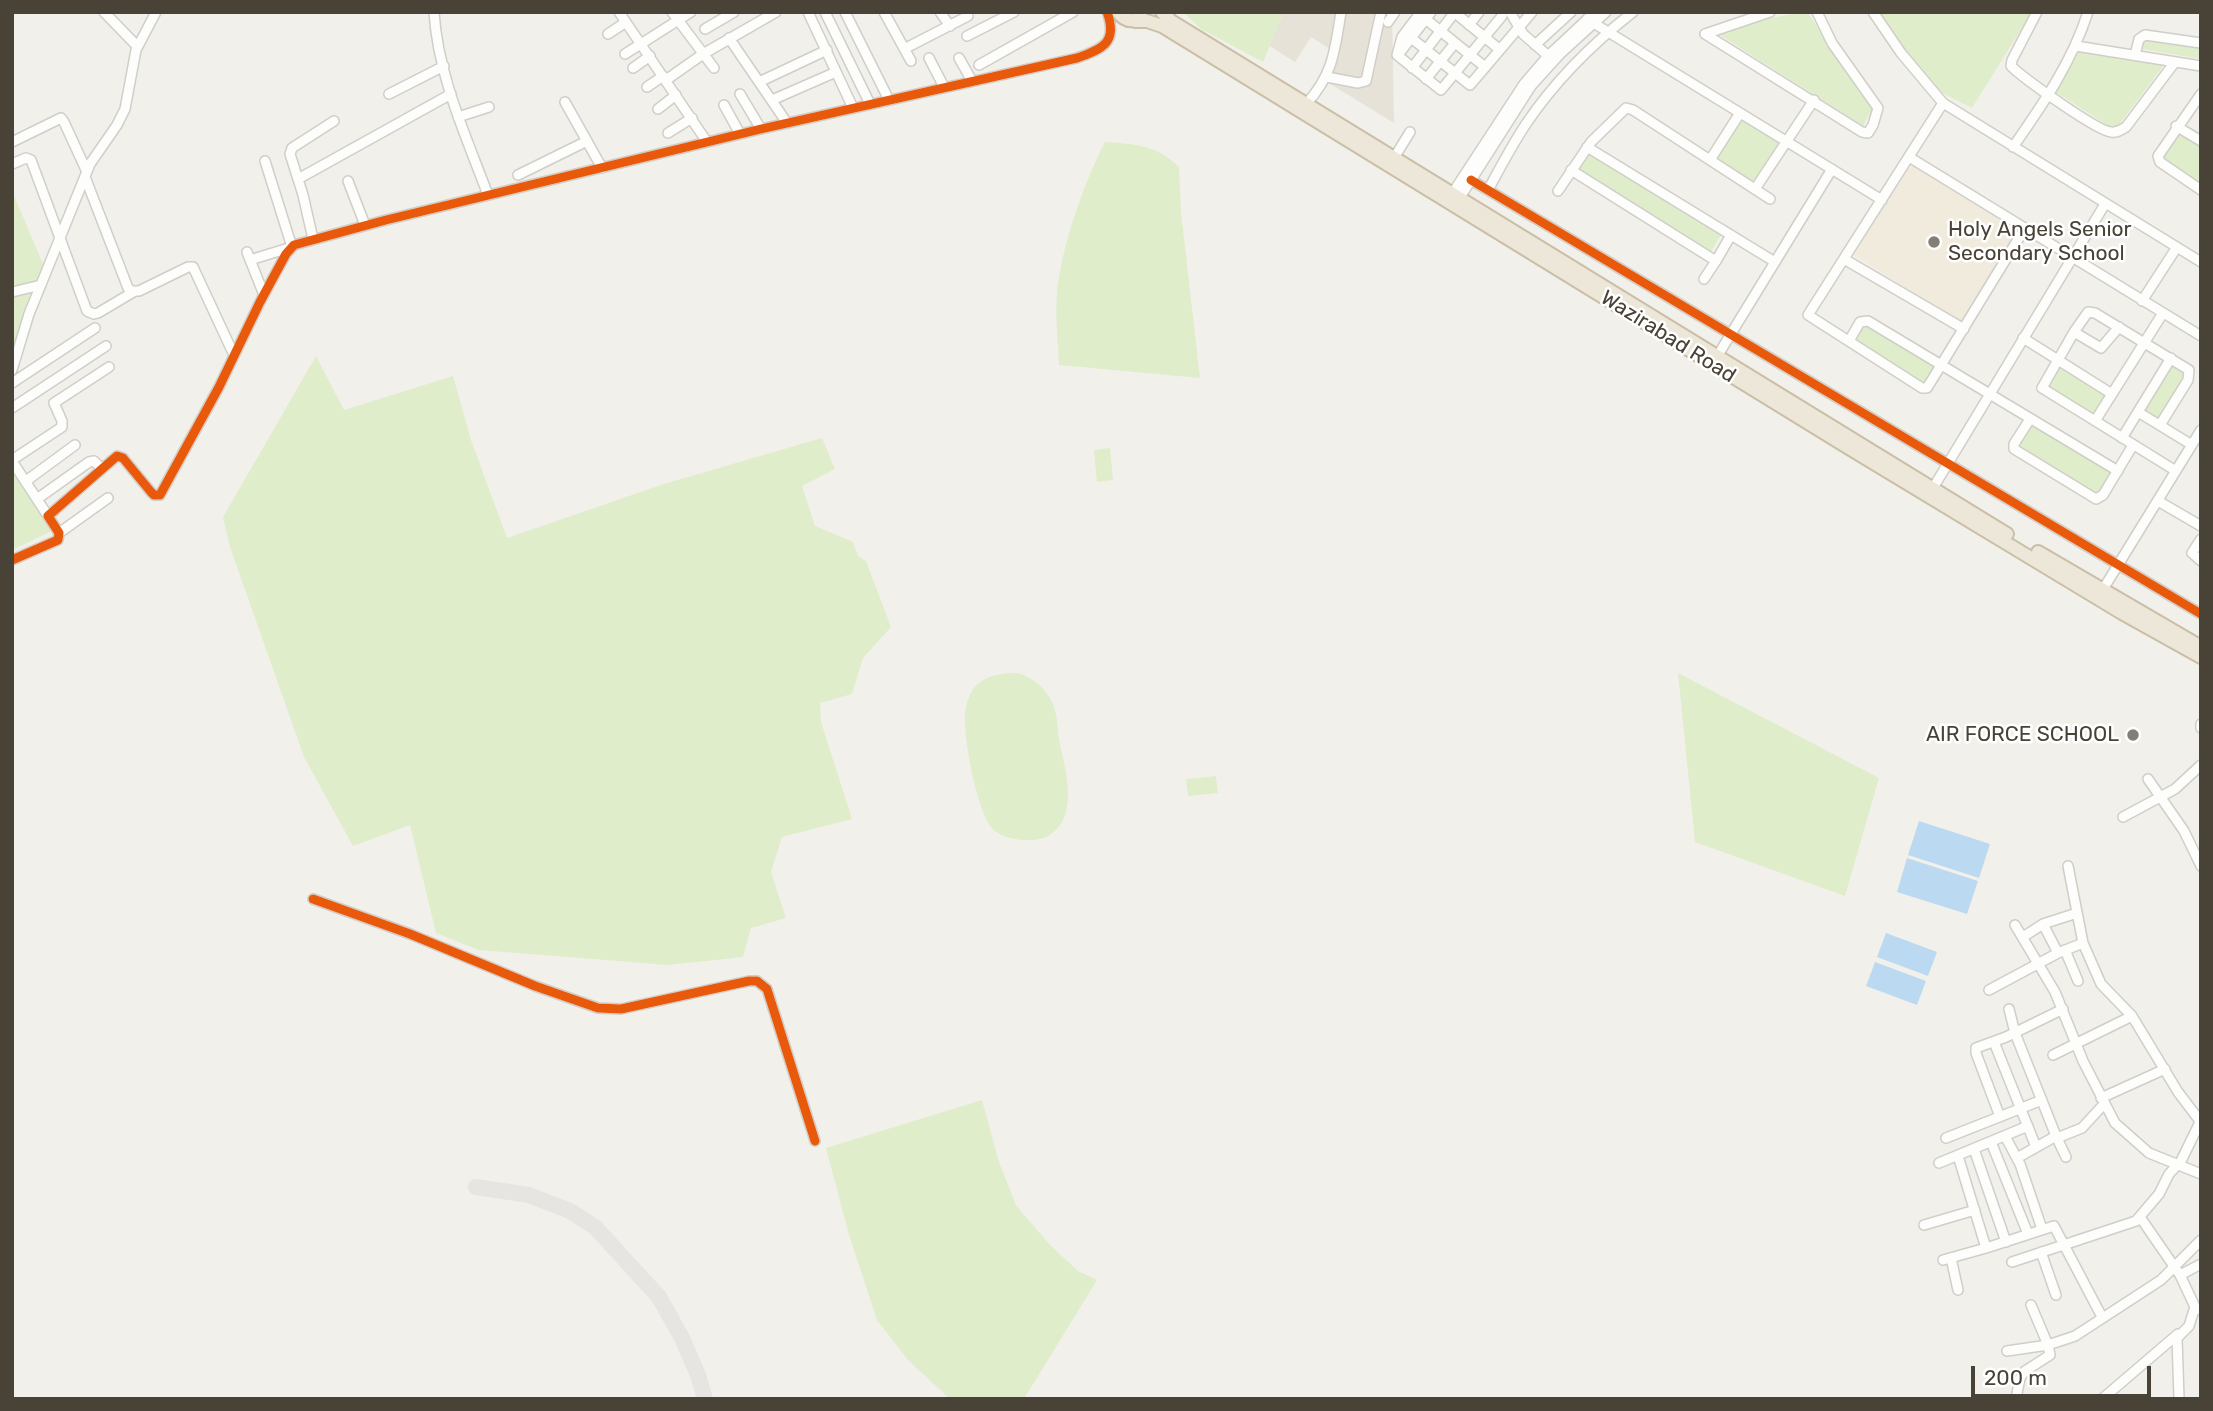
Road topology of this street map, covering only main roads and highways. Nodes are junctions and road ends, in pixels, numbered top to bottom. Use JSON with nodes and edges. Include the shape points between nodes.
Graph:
{"nodes":[{"id":1,"x":1118,"y":12,"type":"edge"},
{"id":2,"x":1147,"y":12,"type":"edge"},
{"id":3,"x":1162,"y":12,"type":"edge"},
{"id":4,"x":1135,"y":21,"type":"junction"},
{"id":5,"x":1453,"y":200,"type":"junction"},
{"id":6,"x":1930,"y":492,"type":"junction"},
{"id":7,"x":2201,"y":647,"type":"edge"},
{"id":8,"x":2201,"y":657,"type":"edge"}],
"edges":[{"from":1,"to":4,"type":"highway","name":"Wazirabad Road"},
{"from":2,"to":4,"type":"highway"},
{"from":3,"to":5,"type":"highway","name":"Wazirabad Road"},
{"from":4,"to":5,"type":"highway","name":"Wazirabad Road","via":[[1162,26]]},
{"from":5,"to":6,"type":"highway","name":"Wazirabad Road"},
{"from":5,"to":6,"type":"highway","name":"Wazirabad Road","via":[[1718,355]]},
{"from":6,"to":7,"type":"highway","name":"Wazirabad Road"},
{"from":6,"to":8,"type":"highway","name":"Wazirabad Road","via":[[2122,613]]}]}
